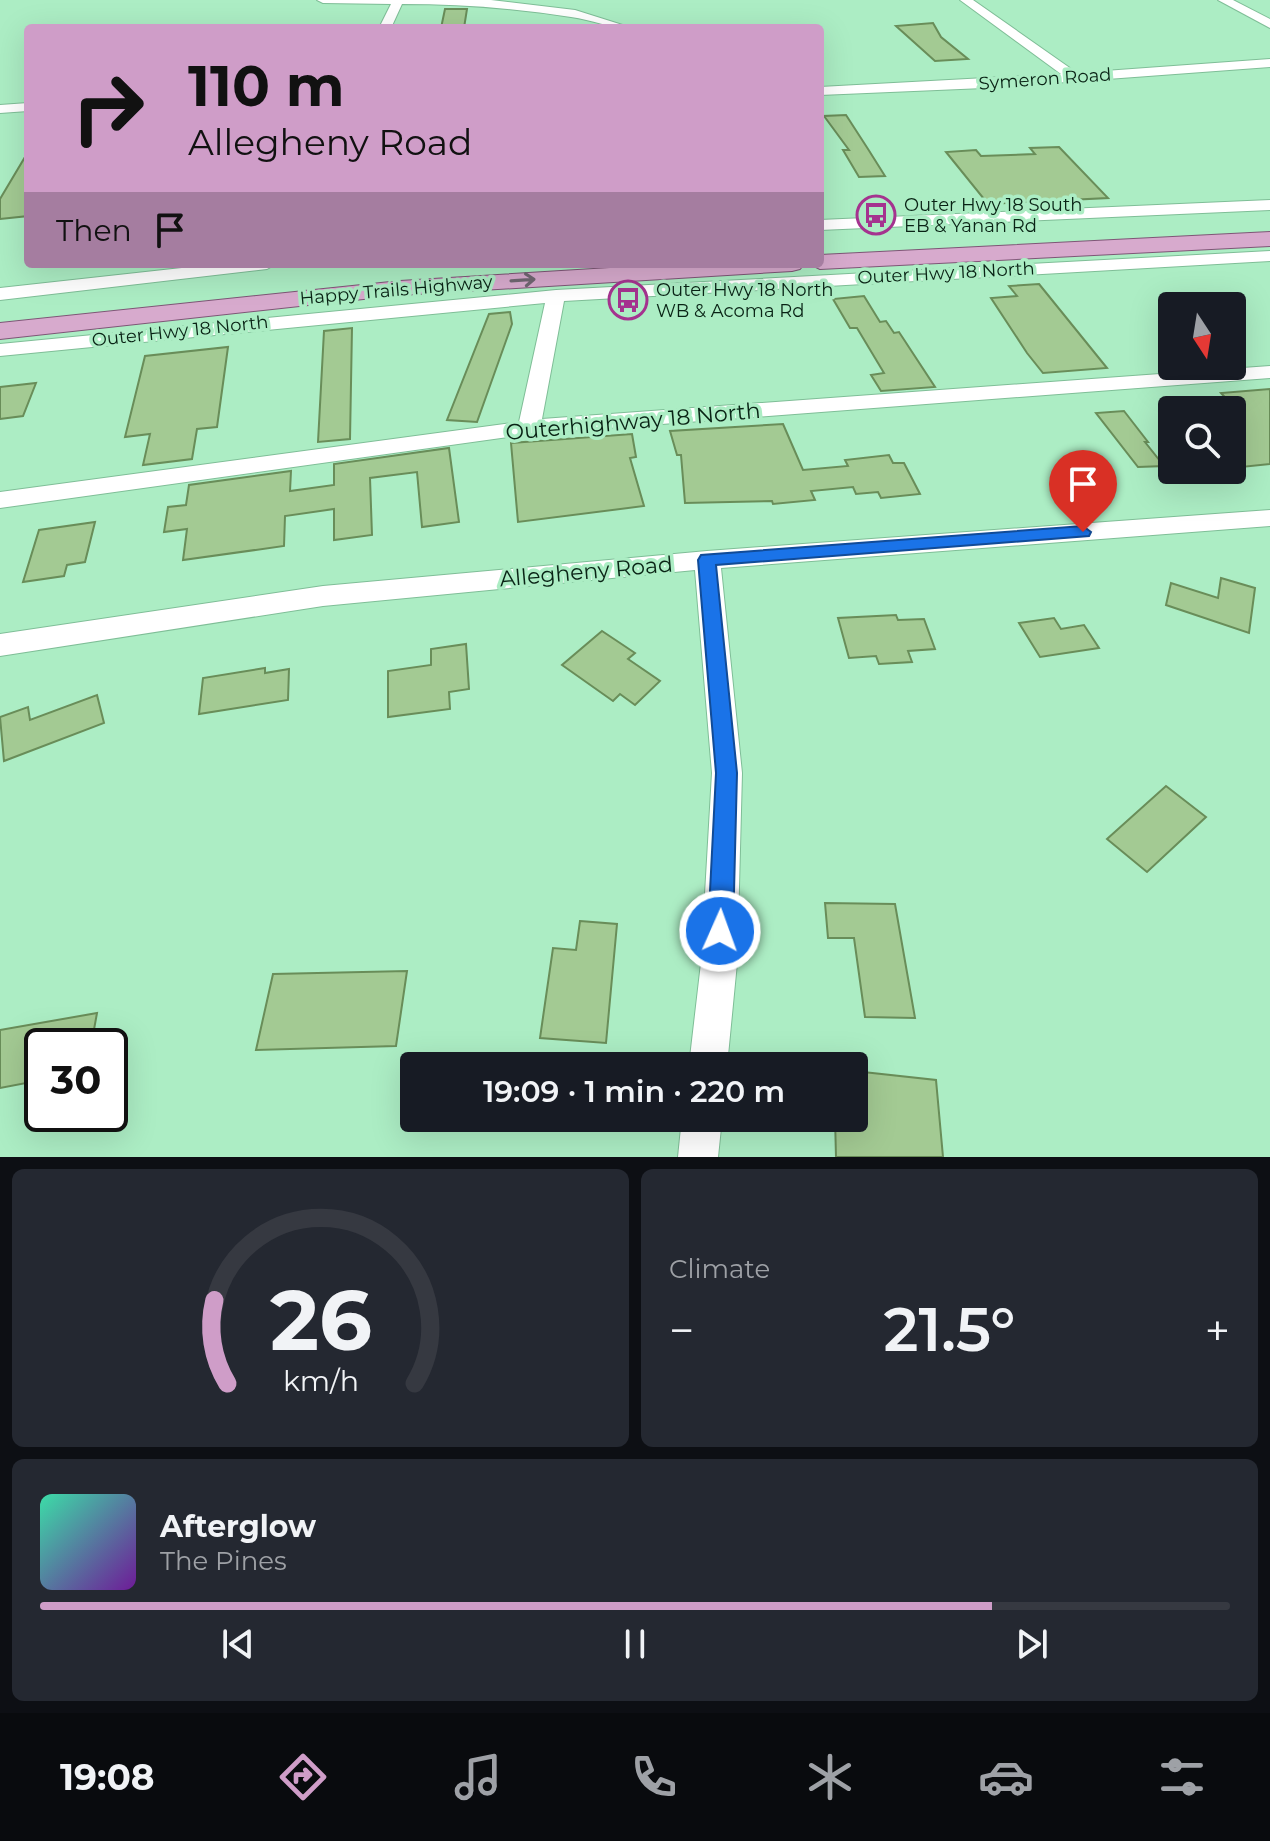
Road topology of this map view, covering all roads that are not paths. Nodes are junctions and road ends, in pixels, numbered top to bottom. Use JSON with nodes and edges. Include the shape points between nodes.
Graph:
{"nodes":[{"id":1,"x":323,"y":0,"type":"edge"},
{"id":2,"x":966,"y":0,"type":"edge"},
{"id":3,"x":1224,"y":0,"type":"edge"},
{"id":4,"x":398,"y":1,"type":"edge"},
{"id":5,"x":387,"y":24,"type":"edge"},
{"id":6,"x":615,"y":24,"type":"edge"},
{"id":7,"x":1270,"y":24,"type":"edge"},
{"id":8,"x":1270,"y":63,"type":"edge"},
{"id":9,"x":1075,"y":78,"type":"junction"},
{"id":10,"x":824,"y":91,"type":"edge"},
{"id":11,"x":24,"y":107,"type":"edge"},
{"id":12,"x":0,"y":109,"type":"edge"},
{"id":13,"x":1270,"y":205,"type":"edge"},
{"id":14,"x":1270,"y":223,"type":"edge"},
{"id":15,"x":824,"y":225,"type":"edge"},
{"id":16,"x":1270,"y":239,"type":"edge"},
{"id":17,"x":824,"y":246,"type":"edge"},
{"id":18,"x":1270,"y":256,"type":"edge"},
{"id":19,"x":824,"y":262,"type":"edge"},
{"id":20,"x":231,"y":268,"type":"edge"},
{"id":21,"x":441,"y":268,"type":"edge"},
{"id":22,"x":727,"y":268,"type":"edge"},
{"id":23,"x":0,"y":294,"type":"edge"},
{"id":24,"x":556,"y":296,"type":"junction"},
{"id":25,"x":0,"y":313,"type":"edge"},
{"id":26,"x":0,"y":331,"type":"edge"},
{"id":27,"x":0,"y":350,"type":"edge"},
{"id":28,"x":1270,"y":372,"type":"edge"},
{"id":29,"x":529,"y":427,"type":"junction"},
{"id":30,"x":0,"y":500,"type":"edge"},
{"id":31,"x":1270,"y":518,"type":"edge"},
{"id":32,"x":707,"y":560,"type":"junction"},
{"id":33,"x":0,"y":645,"type":"edge"},
{"id":34,"x":709,"y":1052,"type":"edge"},
{"id":35,"x":701,"y":1132,"type":"edge"},
{"id":36,"x":698,"y":1157,"type":"edge"}],
"edges":[{"from":1,"to":4,"type":"street"},
{"from":2,"to":9,"type":"street"},
{"from":3,"to":7,"type":"street"},
{"from":4,"to":5,"type":"street"},
{"from":4,"to":6,"type":"street","via":[[472,1],[580,11]]},
{"from":8,"to":9,"type":"street","name":"Symeron Road"},
{"from":9,"to":10,"type":"street","name":"Symeron Road"},
{"from":11,"to":12,"type":"street"},
{"from":13,"to":15,"type":"street"},
{"from":14,"to":17,"type":"main road"},
{"from":16,"to":19,"type":"main road"},
{"from":18,"to":24,"type":"street","name":"Outer Hwy 18 North"},
{"from":20,"to":23,"type":"street"},
{"from":21,"to":25,"type":"main road","name":"Happy Trails Highway"},
{"from":26,"to":22,"type":"main road","name":"Happy Trails Highway","one_way":true,"via":[[400,288]]},
{"from":24,"to":27,"type":"street","name":"Outer Hwy 18 North"},
{"from":24,"to":29,"type":"street"},
{"from":28,"to":29,"type":"street","name":"Outerhighway 18 North"},
{"from":29,"to":30,"type":"street","name":"Outerhighway 18 North"},
{"from":31,"to":32,"type":"street","name":"Allegheny Road"},
{"from":32,"to":33,"type":"street","name":"Allegheny Road","via":[[323,596]]},
{"from":32,"to":34,"type":"street","via":[[727,773]]},
{"from":35,"to":36,"type":"street"}]}
